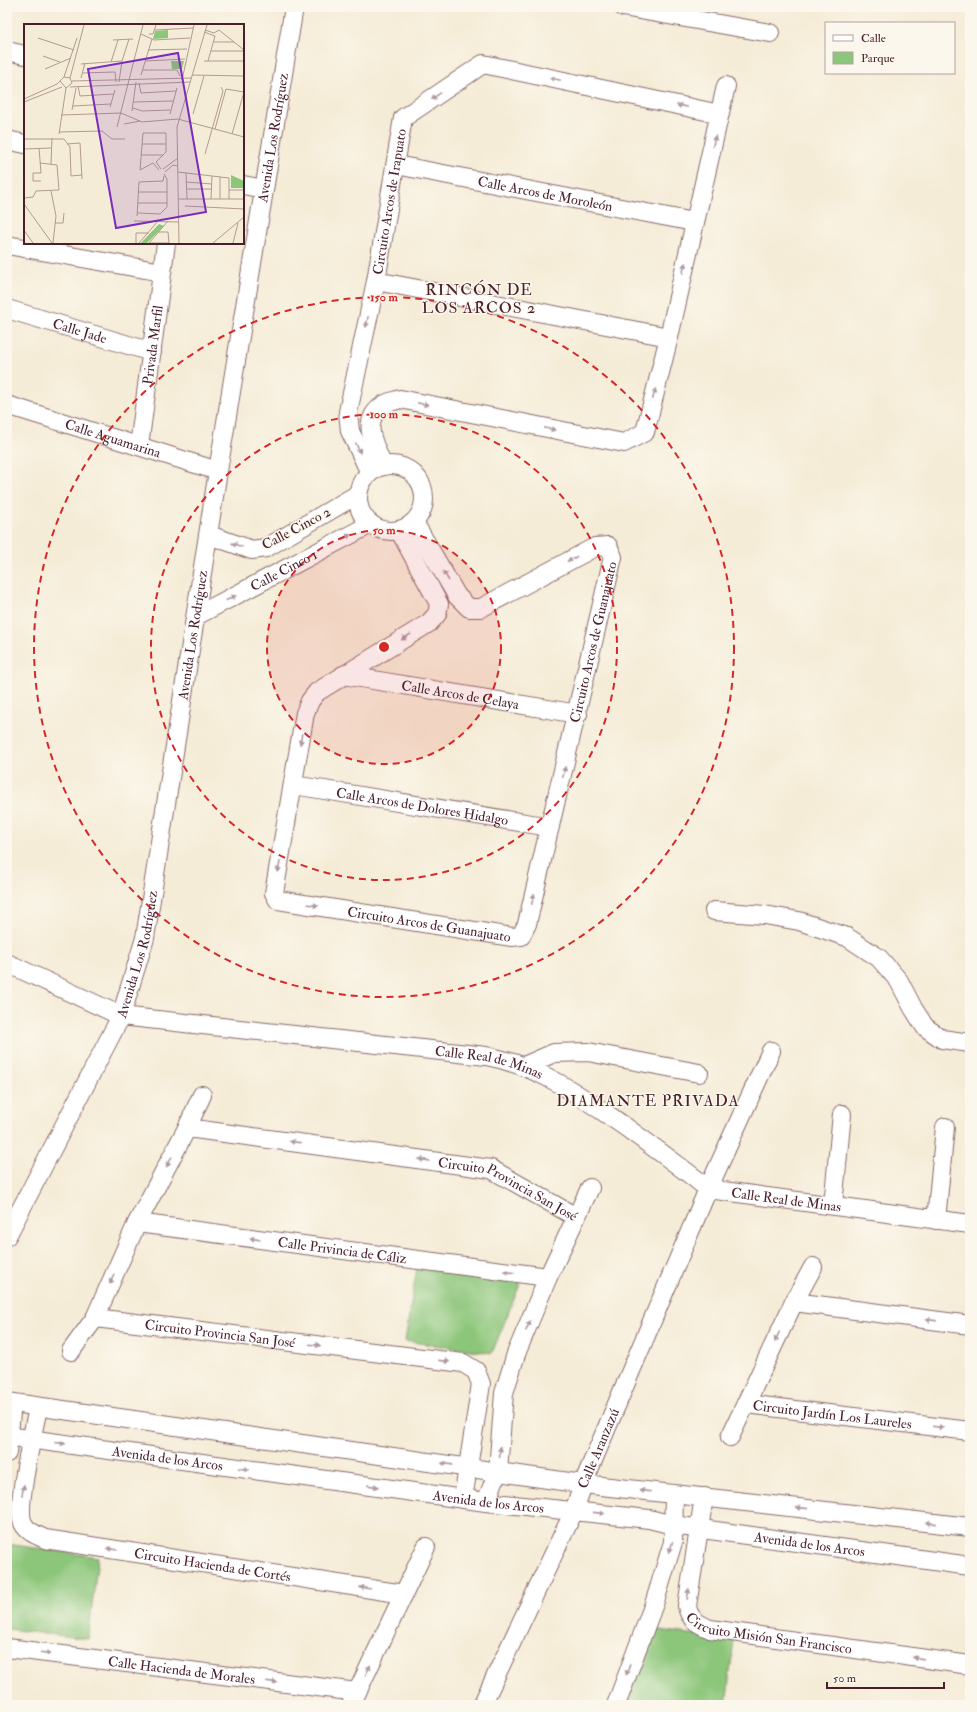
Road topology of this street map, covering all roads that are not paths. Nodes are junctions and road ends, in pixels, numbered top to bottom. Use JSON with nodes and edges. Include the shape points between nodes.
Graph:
{"nodes":[{"id":1,"x":294,"y":7,"type":"edge"},
{"id":2,"x":623,"y":7,"type":"edge"},
{"id":3,"x":770,"y":33,"type":"dead end"},
{"id":4,"x":7,"y":51,"type":"edge"},
{"id":5,"x":24,"y":55,"type":"edge"},
{"id":6,"x":726,"y":86,"type":"dead end"},
{"id":7,"x":720,"y":114,"type":"junction"},
{"id":8,"x":7,"y":140,"type":"edge"},
{"id":9,"x":24,"y":144,"type":"edge"},
{"id":10,"x":396,"y":165,"type":"junction"},
{"id":11,"x":244,"y":185,"type":"edge"},
{"id":12,"x":264,"y":189,"type":"junction"},
{"id":13,"x":694,"y":222,"type":"junction"},
{"id":14,"x":166,"y":244,"type":"edge"},
{"id":15,"x":7,"y":245,"type":"edge"},
{"id":16,"x":162,"y":272,"type":"junction"},
{"id":17,"x":376,"y":281,"type":"junction"},
{"id":18,"x":7,"y":309,"type":"edge"},
{"id":19,"x":669,"y":337,"type":"junction"},
{"id":20,"x":152,"y":352,"type":"junction"},
{"id":21,"x":7,"y":405,"type":"edge"},
{"id":22,"x":139,"y":446,"type":"junction"},
{"id":23,"x":376,"y":469,"type":"junction"},
{"id":24,"x":218,"y":471,"type":"junction"},
{"id":25,"x":358,"y":494,"type":"junction"},
{"id":26,"x":371,"y":524,"type":"junction"},
{"id":27,"x":406,"y":526,"type":"junction"},
{"id":28,"x":209,"y":534,"type":"junction"},
{"id":29,"x":196,"y":616,"type":"junction"},
{"id":30,"x":343,"y":675,"type":"junction"},
{"id":31,"x":578,"y":714,"type":"junction"},
{"id":32,"x":294,"y":785,"type":"junction"},
{"id":33,"x":550,"y":827,"type":"junction"},
{"id":34,"x":714,"y":911,"type":"dead end"},
{"id":35,"x":7,"y":963,"type":"edge"},
{"id":36,"x":121,"y":1016,"type":"junction"},
{"id":37,"x":970,"y":1043,"type":"edge"},
{"id":38,"x":771,"y":1051,"type":"dead end"},
{"id":39,"x":524,"y":1066,"type":"junction"},
{"id":40,"x":699,"y":1073,"type":"dead end"},
{"id":41,"x":202,"y":1095,"type":"dead end"},
{"id":42,"x":842,"y":1114,"type":"dead end"},
{"id":43,"x":945,"y":1127,"type":"dead end"},
{"id":44,"x":187,"y":1128,"type":"junction"},
{"id":45,"x":590,"y":1188,"type":"dead end"},
{"id":46,"x":708,"y":1188,"type":"junction"},
{"id":47,"x":833,"y":1205,"type":"junction"},
{"id":48,"x":576,"y":1217,"type":"junction"},
{"id":49,"x":936,"y":1220,"type":"junction"},
{"id":50,"x":137,"y":1223,"type":"junction"},
{"id":51,"x":970,"y":1224,"type":"edge"},
{"id":52,"x":7,"y":1236,"type":"edge"},
{"id":53,"x":813,"y":1267,"type":"dead end"},
{"id":54,"x":548,"y":1277,"type":"junction"},
{"id":55,"x":794,"y":1302,"type":"junction"},
{"id":56,"x":95,"y":1318,"type":"junction"},
{"id":57,"x":970,"y":1325,"type":"edge"},
{"id":58,"x":71,"y":1350,"type":"dead end"},
{"id":59,"x":9,"y":1403,"type":"edge"},
{"id":60,"x":746,"y":1404,"type":"junction"},
{"id":61,"x":38,"y":1407,"type":"junction"},
{"id":62,"x":970,"y":1431,"type":"edge"},
{"id":63,"x":730,"y":1437,"type":"dead end"},
{"id":64,"x":32,"y":1440,"type":"junction"},
{"id":65,"x":8,"y":1442,"type":"edge"},
{"id":66,"x":468,"y":1467,"type":"junction"},
{"id":67,"x":498,"y":1471,"type":"junction"},
{"id":68,"x":583,"y":1484,"type":"junction"},
{"id":69,"x":674,"y":1495,"type":"junction"},
{"id":70,"x":704,"y":1497,"type":"junction"},
{"id":71,"x":463,"y":1499,"type":"junction"},
{"id":72,"x":486,"y":1502,"type":"junction"},
{"id":73,"x":574,"y":1511,"type":"junction"},
{"id":74,"x":673,"y":1525,"type":"junction"},
{"id":75,"x":970,"y":1527,"type":"edge"},
{"id":76,"x":700,"y":1529,"type":"junction"},
{"id":77,"x":426,"y":1547,"type":"dead end"},
{"id":78,"x":970,"y":1566,"type":"edge"},
{"id":79,"x":404,"y":1594,"type":"junction"},
{"id":80,"x":7,"y":1648,"type":"edge"},
{"id":81,"x":970,"y":1665,"type":"edge"},
{"id":82,"x":354,"y":1699,"type":"edge"},
{"id":83,"x":482,"y":1705,"type":"edge"},
{"id":84,"x":616,"y":1705,"type":"edge"}],
"edges":[{"from":1,"to":12,"type":"street","name":"Avenida Los Rodríguez"},
{"from":2,"to":3,"type":"street"},
{"from":4,"to":5,"type":"street"},
{"from":6,"to":7,"type":"street"},
{"from":7,"to":10,"type":"street","name":"Circuito Arcos de Irapuato","one_way":true,"via":[[483,64],[403,118]]},
{"from":13,"to":7,"type":"street","one_way":true},
{"from":8,"to":9,"type":"street"},
{"from":10,"to":13,"type":"street","name":"Calle Arcos de Moroleón"},
{"from":10,"to":17,"type":"street","name":"Circuito Arcos de Irapuato"},
{"from":11,"to":12,"type":"street"},
{"from":12,"to":24,"type":"street","name":"Avenida Los Rodríguez"},
{"from":19,"to":13,"type":"street","one_way":true},
{"from":14,"to":16,"type":"street","name":"Privada Marfil"},
{"from":15,"to":16,"type":"street"},
{"from":16,"to":20,"type":"street","name":"Privada Marfil"},
{"from":17,"to":19,"type":"street"},
{"from":17,"to":23,"type":"street","name":"Circuito Arcos de Irapuato","one_way":true,"via":[[348,412],[350,431]]},
{"from":18,"to":20,"type":"street","name":"Calle Jade"},
{"from":23,"to":19,"type":"street","one_way":true,"via":[[370,435],[371,418],[383,405],[400,400],[624,443],[645,432]]},
{"from":20,"to":22,"type":"street","name":"Privada Marfil"},
{"from":21,"to":22,"type":"street","name":"Calle Aguamarina"},
{"from":22,"to":24,"type":"street","name":"Calle Aguamarina"},
{"from":23,"to":25,"type":"street","via":[[362,482]]},
{"from":23,"to":27,"type":"street","via":[[395,465],[407,469],[417,477],[423,488],[421,512]]},
{"from":24,"to":28,"type":"street","name":"Avenida Los Rodríguez"},
{"from":25,"to":26,"type":"street","via":[[363,516]]},
{"from":25,"to":28,"type":"street","name":"Calle Cinco 2","one_way":true,"via":[[266,548],[252,550]]},
{"from":26,"to":27,"type":"street","via":[[380,529]]},
{"from":29,"to":26,"type":"street","name":"Calle Cinco 1","one_way":true},
{"from":27,"to":30,"type":"street","name":"Circuito Arcos de Guanajuato","one_way":true,"via":[[439,604],[438,614],[429,623]]},
{"from":31,"to":27,"type":"street","name":"Circuito Arcos de Guanajuato","one_way":true,"via":[[613,565],[613,557],[608,546],[595,547],[481,608],[469,608]]},
{"from":28,"to":29,"type":"street","name":"Avenida Los Rodríguez"},
{"from":29,"to":36,"type":"street","name":"Avenida Los Rodríguez","via":[[145,938]]},
{"from":30,"to":31,"type":"street","name":"Calle Arcos de Celaya"},
{"from":30,"to":32,"type":"street","name":"Circuito Arcos de Guanajuato","one_way":true,"via":[[317,692],[310,701],[305,713]]},
{"from":33,"to":31,"type":"street","name":"Circuito Arcos de Guanajuato","one_way":true},
{"from":32,"to":33,"type":"street","name":"Calle Arcos de Dolores Hidalgo"},
{"from":32,"to":33,"type":"street","name":"Circuito Arcos de Guanajuato","one_way":true,"via":[[274,893],[278,900],[512,938],[521,936],[527,924]]},
{"from":34,"to":37,"type":"street","via":[[799,921],[847,937],[879,958],[899,981],[925,1027],[942,1039]]},
{"from":35,"to":36,"type":"street","name":"Calle Real de Minas"},
{"from":36,"to":39,"type":"street","name":"Calle Real de Minas","via":[[486,1056]]},
{"from":36,"to":52,"type":"street","name":"Avenida Los Rodríguez"},
{"from":38,"to":46,"type":"street","name":"Calle Aranzazú"},
{"from":39,"to":40,"type":"street","via":[[554,1053],[588,1052]]},
{"from":39,"to":46,"type":"street","name":"Calle Real de Minas","via":[[588,1101],[675,1161]]},
{"from":41,"to":44,"type":"street"},
{"from":42,"to":47,"type":"street"},
{"from":43,"to":49,"type":"street"},
{"from":48,"to":44,"type":"street","name":"Circuito Provincia San José","one_way":true,"via":[[490,1169]]},
{"from":44,"to":50,"type":"street","one_way":true},
{"from":45,"to":48,"type":"street"},
{"from":46,"to":47,"type":"street","name":"Calle Real de Minas"},
{"from":46,"to":68,"type":"street","name":"Calle Aranzazú"},
{"from":47,"to":49,"type":"street","name":"Calle Real de Minas"},
{"from":48,"to":54,"type":"street","name":"Circuito Provincia San José"},
{"from":49,"to":51,"type":"street","name":"Calle Real de Minas"},
{"from":54,"to":50,"type":"street","name":"Calle Privincia de Cáliz","one_way":true},
{"from":50,"to":56,"type":"street","one_way":true},
{"from":53,"to":55,"type":"street","name":"Circuito Jardín Los Laureles"},
{"from":67,"to":54,"type":"street","name":"Circuito Provincia San José","one_way":true,"via":[[504,1393],[516,1354]]},
{"from":57,"to":55,"type":"street","one_way":true},
{"from":55,"to":60,"type":"street","name":"Circuito Jardín Los Laureles","one_way":true},
{"from":56,"to":58,"type":"street"},
{"from":56,"to":66,"type":"street","name":"Circuito Provincia San José","one_way":true,"via":[[463,1363],[476,1371],[481,1384]]},
{"from":59,"to":61,"type":"street","name":"Avenida de los Arcos"},
{"from":59,"to":65,"type":"street"},
{"from":60,"to":62,"type":"street","name":"Circuito Jardín Los Laureles","one_way":true},
{"from":60,"to":63,"type":"street"},
{"from":61,"to":64,"type":"street","name":"Circuito Hacienda de Cortés"},
{"from":66,"to":61,"type":"street","name":"Avenida de los Arcos","one_way":true},
{"from":64,"to":65,"type":"street","name":"Avenida de los Arcos"},
{"from":64,"to":71,"type":"street","name":"Avenida de los Arcos","one_way":true},
{"from":79,"to":64,"type":"street","name":"Circuito Hacienda de Cortés","one_way":true,"via":[[45,1539],[34,1534],[23,1524],[21,1517],[20,1504]]},
{"from":66,"to":67,"type":"street","name":"Avenida de los Arcos"},
{"from":66,"to":71,"type":"street","name":"Circuito Provincia San José"},
{"from":67,"to":68,"type":"street","name":"Avenida de los Arcos"},
{"from":67,"to":72,"type":"street","name":"Circuito Provincia San José"},
{"from":69,"to":68,"type":"street","name":"Avenida de los Arcos","one_way":true},
{"from":68,"to":73,"type":"street","name":"Calle Aranzazú"},
{"from":69,"to":70,"type":"street","name":"Avenida de los Arcos"},
{"from":69,"to":74,"type":"street"},
{"from":75,"to":70,"type":"street","name":"Avenida de los Arcos","one_way":true},
{"from":70,"to":76,"type":"street","name":"Circuito Misión San Francisco"},
{"from":71,"to":72,"type":"street","name":"Avenida de los Arcos"},
{"from":72,"to":73,"type":"street","name":"Avenida de los Arcos"},
{"from":73,"to":74,"type":"street","name":"Avenida de los Arcos","one_way":true,"via":[[649,1519]]},
{"from":73,"to":83,"type":"street","name":"Calle Aranzazú"},
{"from":74,"to":76,"type":"street","name":"Avenida de los Arcos"},
{"from":74,"to":84,"type":"street","one_way":true,"via":[[673,1542],[655,1600]]},
{"from":76,"to":78,"type":"street","name":"Avenida de los Arcos"},
{"from":81,"to":76,"type":"street","name":"Circuito Misión San Francisco","one_way":true,"via":[[710,1629],[700,1625],[688,1613],[687,1606]]},
{"from":77,"to":79,"type":"street"},
{"from":82,"to":79,"type":"street","one_way":true},
{"from":80,"to":82,"type":"street","name":"Calle Hacienda de Morales","one_way":true}]}
